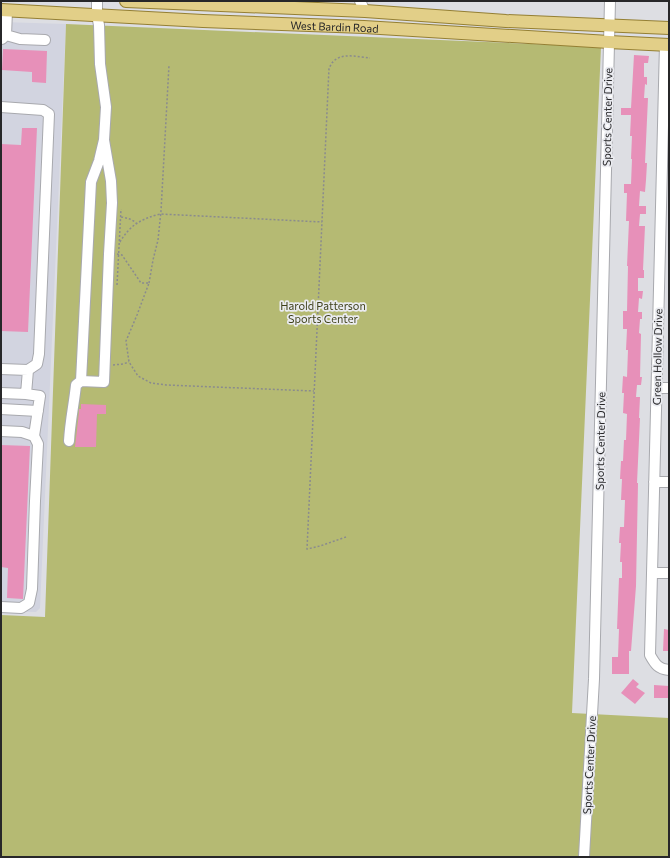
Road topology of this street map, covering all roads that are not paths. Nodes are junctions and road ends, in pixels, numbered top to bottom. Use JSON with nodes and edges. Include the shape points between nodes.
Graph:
{"nodes":[{"id":1,"x":97,"y":1,"type":"edge"},
{"id":2,"x":126,"y":1,"type":"edge"},
{"id":3,"x":610,"y":1,"type":"edge"},
{"id":4,"x":363,"y":6,"type":"edge"},
{"id":5,"x":4,"y":11,"type":"edge"},
{"id":6,"x":97,"y":15,"type":"junction"},
{"id":7,"x":609,"y":25,"type":"junction"},
{"id":8,"x":364,"y":27,"type":"junction"},
{"id":9,"x":669,"y":28,"type":"edge"},
{"id":10,"x":3,"y":37,"type":"edge"},
{"id":11,"x":45,"y":40,"type":"dead end"},
{"id":12,"x":609,"y":42,"type":"junction"},
{"id":13,"x":667,"y":45,"type":"edge"},
{"id":14,"x":666,"y":104,"type":"edge"},
{"id":15,"x":1,"y":107,"type":"edge"},
{"id":16,"x":104,"y":140,"type":"junction"},
{"id":17,"x":665,"y":198,"type":"edge"},
{"id":18,"x":664,"y":293,"type":"edge"},
{"id":19,"x":1,"y":369,"type":"edge"},
{"id":20,"x":28,"y":370,"type":"junction"},
{"id":21,"x":81,"y":381,"type":"junction"},
{"id":22,"x":656,"y":388,"type":"junction"},
{"id":23,"x":669,"y":388,"type":"edge"},
{"id":24,"x":1,"y":393,"type":"edge"},
{"id":25,"x":26,"y":394,"type":"junction"},
{"id":26,"x":1,"y":409,"type":"edge"},
{"id":27,"x":38,"y":411,"type":"junction"},
{"id":28,"x":1,"y":431,"type":"edge"},
{"id":29,"x":34,"y":436,"type":"junction"},
{"id":30,"x":69,"y":441,"type":"dead end"},
{"id":31,"x":654,"y":482,"type":"junction"},
{"id":32,"x":669,"y":482,"type":"edge"},
{"id":33,"x":652,"y":573,"type":"junction"},
{"id":34,"x":669,"y":573,"type":"edge"},
{"id":35,"x":1,"y":607,"type":"edge"},
{"id":36,"x":669,"y":670,"type":"edge"},
{"id":37,"x":584,"y":857,"type":"edge"}],
"edges":[{"from":1,"to":6,"type":"street"},
{"from":2,"to":4,"type":"main road","name":"West Bardin Road"},
{"from":3,"to":7,"type":"street","name":"Sports Center Drive"},
{"from":4,"to":7,"type":"main road","name":"West Bardin Road","via":[[506,21]]},
{"from":4,"to":8,"type":"main road"},
{"from":5,"to":6,"type":"main road","name":"West Bardin Road"},
{"from":5,"to":10,"type":"street"},
{"from":6,"to":8,"type":"main road","name":"West Bardin Road"},
{"from":6,"to":16,"type":"street","via":[[106,107]]},
{"from":7,"to":9,"type":"main road","name":"West Bardin Road"},
{"from":7,"to":12,"type":"street","name":"Sports Center Drive"},
{"from":8,"to":12,"type":"main road","name":"West Bardin Road"},
{"from":10,"to":11,"type":"street"},
{"from":12,"to":13,"type":"main road","name":"West Bardin Road"},
{"from":12,"to":37,"type":"street","name":"Sports Center Drive","via":[[594,679]]},
{"from":13,"to":14,"type":"street","name":"Green Hollow Drive"},
{"from":14,"to":17,"type":"street","name":"Green Hollow Drive"},
{"from":15,"to":20,"type":"street","via":[[43,110],[48,114],[39,354],[37,364]]},
{"from":16,"to":21,"type":"street","via":[[91,182]]},
{"from":16,"to":21,"type":"street","via":[[111,181],[114,254],[104,382]]},
{"from":17,"to":18,"type":"street","name":"Green Hollow Drive"},
{"from":18,"to":22,"type":"street","name":"Green Hollow Drive"},
{"from":19,"to":20,"type":"street"},
{"from":20,"to":25,"type":"street"},
{"from":21,"to":30,"type":"street","via":[[76,385]]},
{"from":22,"to":23,"type":"street"},
{"from":22,"to":31,"type":"street","name":"Green Hollow Drive"},
{"from":24,"to":25,"type":"street"},
{"from":25,"to":27,"type":"street","via":[[40,396]]},
{"from":26,"to":27,"type":"street"},
{"from":27,"to":29,"type":"street"},
{"from":28,"to":29,"type":"street","via":[[22,432]]},
{"from":29,"to":35,"type":"street","via":[[38,444],[32,589],[29,603],[21,608]]},
{"from":31,"to":32,"type":"street"},
{"from":31,"to":33,"type":"street","name":"Green Hollow Drive"},
{"from":33,"to":34,"type":"street"},
{"from":33,"to":36,"type":"street","name":"Green Hollow Drive","via":[[650,655],[656,665]]}]}
